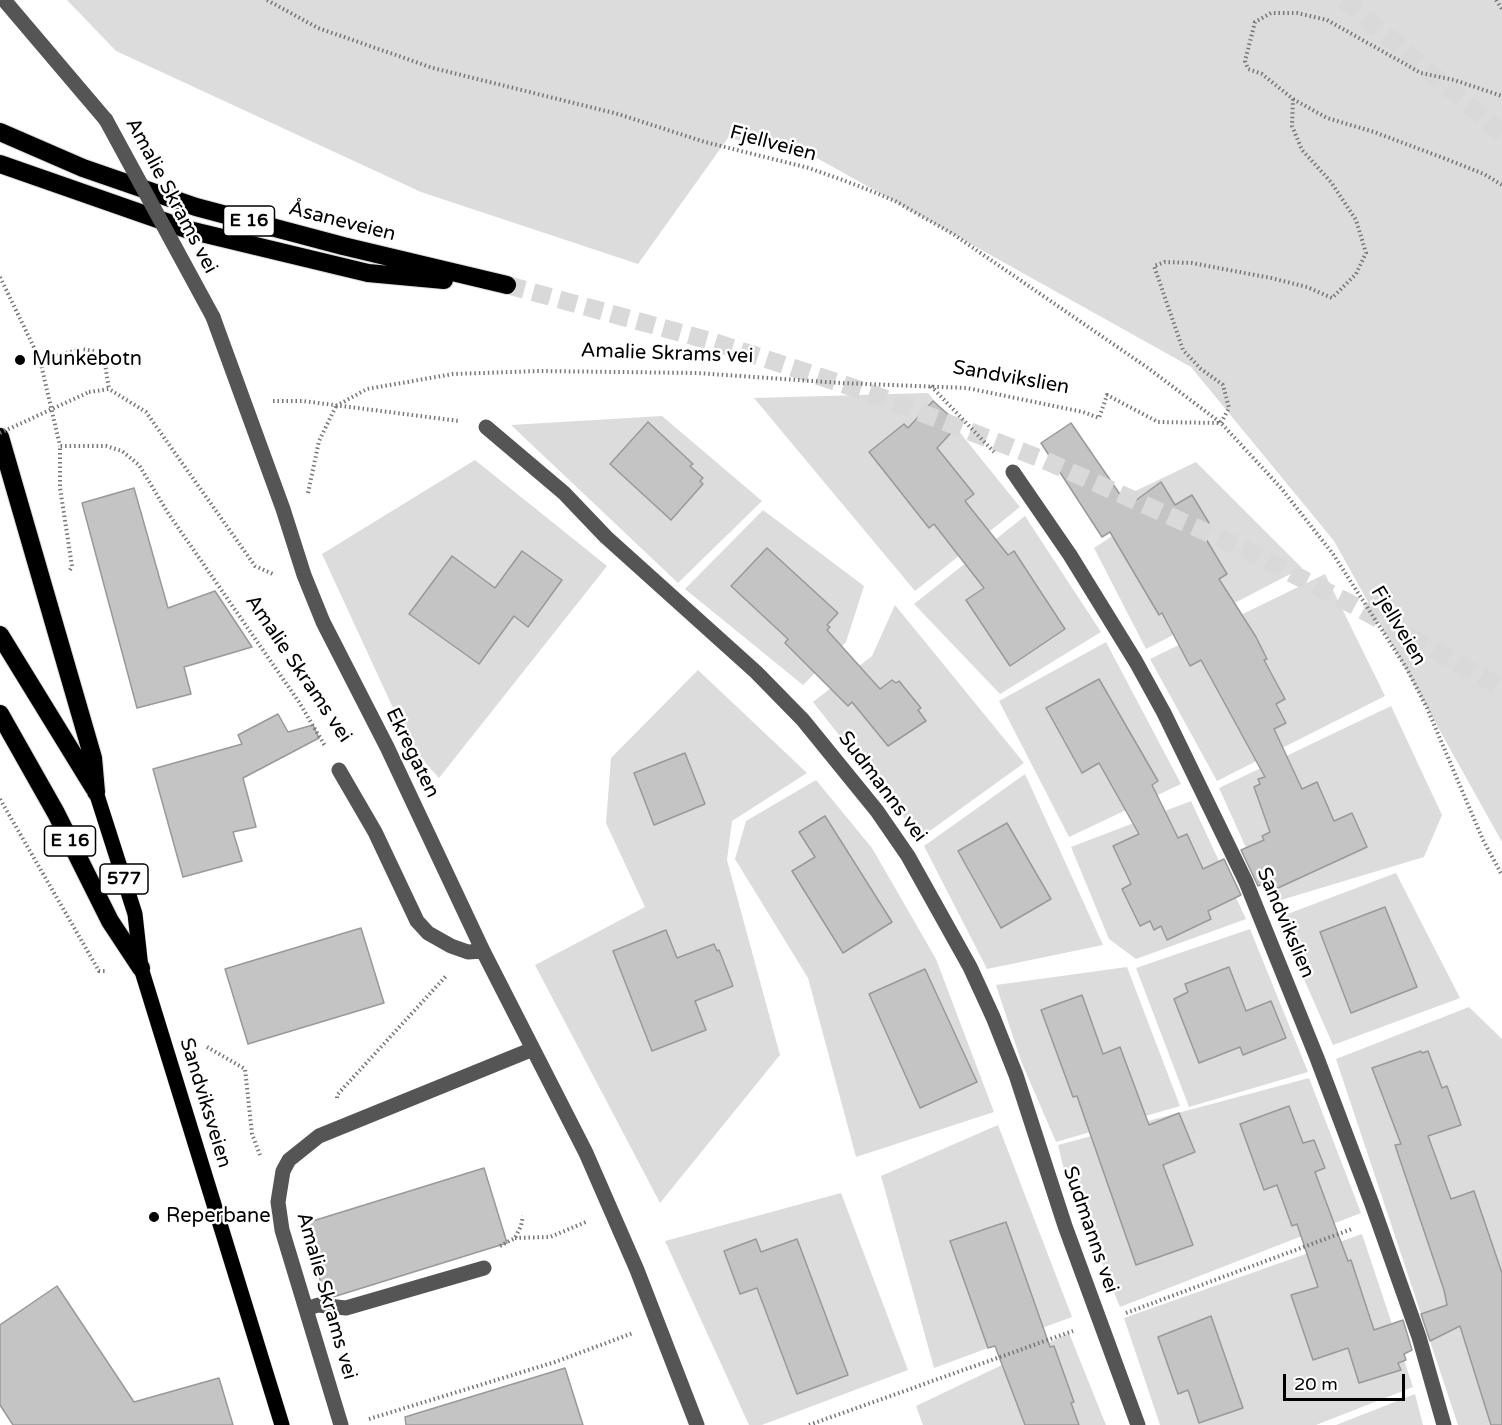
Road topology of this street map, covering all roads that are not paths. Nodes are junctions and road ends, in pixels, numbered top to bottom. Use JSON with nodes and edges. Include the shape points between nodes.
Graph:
{"nodes":[{"id":1,"x":4,"y":0,"type":"edge"},
{"id":2,"x":0,"y":132,"type":"edge"},
{"id":3,"x":0,"y":164,"type":"edge"},
{"id":4,"x":486,"y":426,"type":"road end"},
{"id":5,"x":0,"y":435,"type":"edge"},
{"id":6,"x":1013,"y":472,"type":"road end"},
{"id":7,"x":304,"y":575,"type":"joint"},
{"id":8,"x":0,"y":635,"type":"edge"},
{"id":9,"x":0,"y":714,"type":"edge"},
{"id":10,"x":339,"y":770,"type":"road end"},
{"id":11,"x":96,"y":792,"type":"junction"},
{"id":12,"x":476,"y":951,"type":"junction"},
{"id":13,"x":141,"y":968,"type":"junction"},
{"id":14,"x":533,"y":1049,"type":"junction"},
{"id":15,"x":484,"y":1268,"type":"dead end"},
{"id":16,"x":306,"y":1309,"type":"junction"},
{"id":17,"x":282,"y":1425,"type":"edge"},
{"id":18,"x":341,"y":1425,"type":"edge"},
{"id":19,"x":697,"y":1425,"type":"edge"},
{"id":20,"x":1138,"y":1425,"type":"edge"},
{"id":21,"x":1444,"y":1425,"type":"edge"}],
"edges":[{"from":1,"to":7,"type":"street","name":"Amalie Skrams vei","bridge":true,"via":[[106,120],[213,317]]},
{"from":2,"to":3,"type":"highway","name":"Åsaneveien","number":"E 16","via":[[83,168],[196,207],[507,285],[368,273],[189,230]]},
{"from":4,"to":20,"type":"street","name":"Sudmanns vei","via":[[564,493],[606,537],[756,672],[803,720],[889,829],[942,913],[993,1017]]},
{"from":5,"to":11,"type":"highway","via":[[93,758]]},
{"from":6,"to":21,"type":"street","name":"Sandvikslien","via":[[1136,662],[1246,882],[1372,1204],[1419,1336]]},
{"from":7,"to":12,"type":"street","name":"Ekregaten","via":[[344,666],[387,747]]},
{"from":8,"to":11,"type":"highway"},
{"from":9,"to":13,"type":"highway","number":"E 16","via":[[110,921]]},
{"from":10,"to":12,"type":"street","name":"Amalie Skrams vei","via":[[375,831],[417,921],[429,933]]},
{"from":11,"to":13,"type":"main road","name":"Sandviksveien","number":"577","via":[[135,914]]},
{"from":12,"to":14,"type":"street"},
{"from":13,"to":17,"type":"main road","name":"Sandviksveien","number":"577"},
{"from":14,"to":16,"type":"street","name":"Amalie Skrams vei","via":[[319,1136],[289,1160],[283,1171],[278,1202],[282,1230]]},
{"from":14,"to":19,"type":"street","via":[[586,1153],[637,1270]]},
{"from":15,"to":16,"type":"street","via":[[346,1308],[318,1305]]},
{"from":16,"to":18,"type":"street","name":"Amalie Skrams vei"}]}
